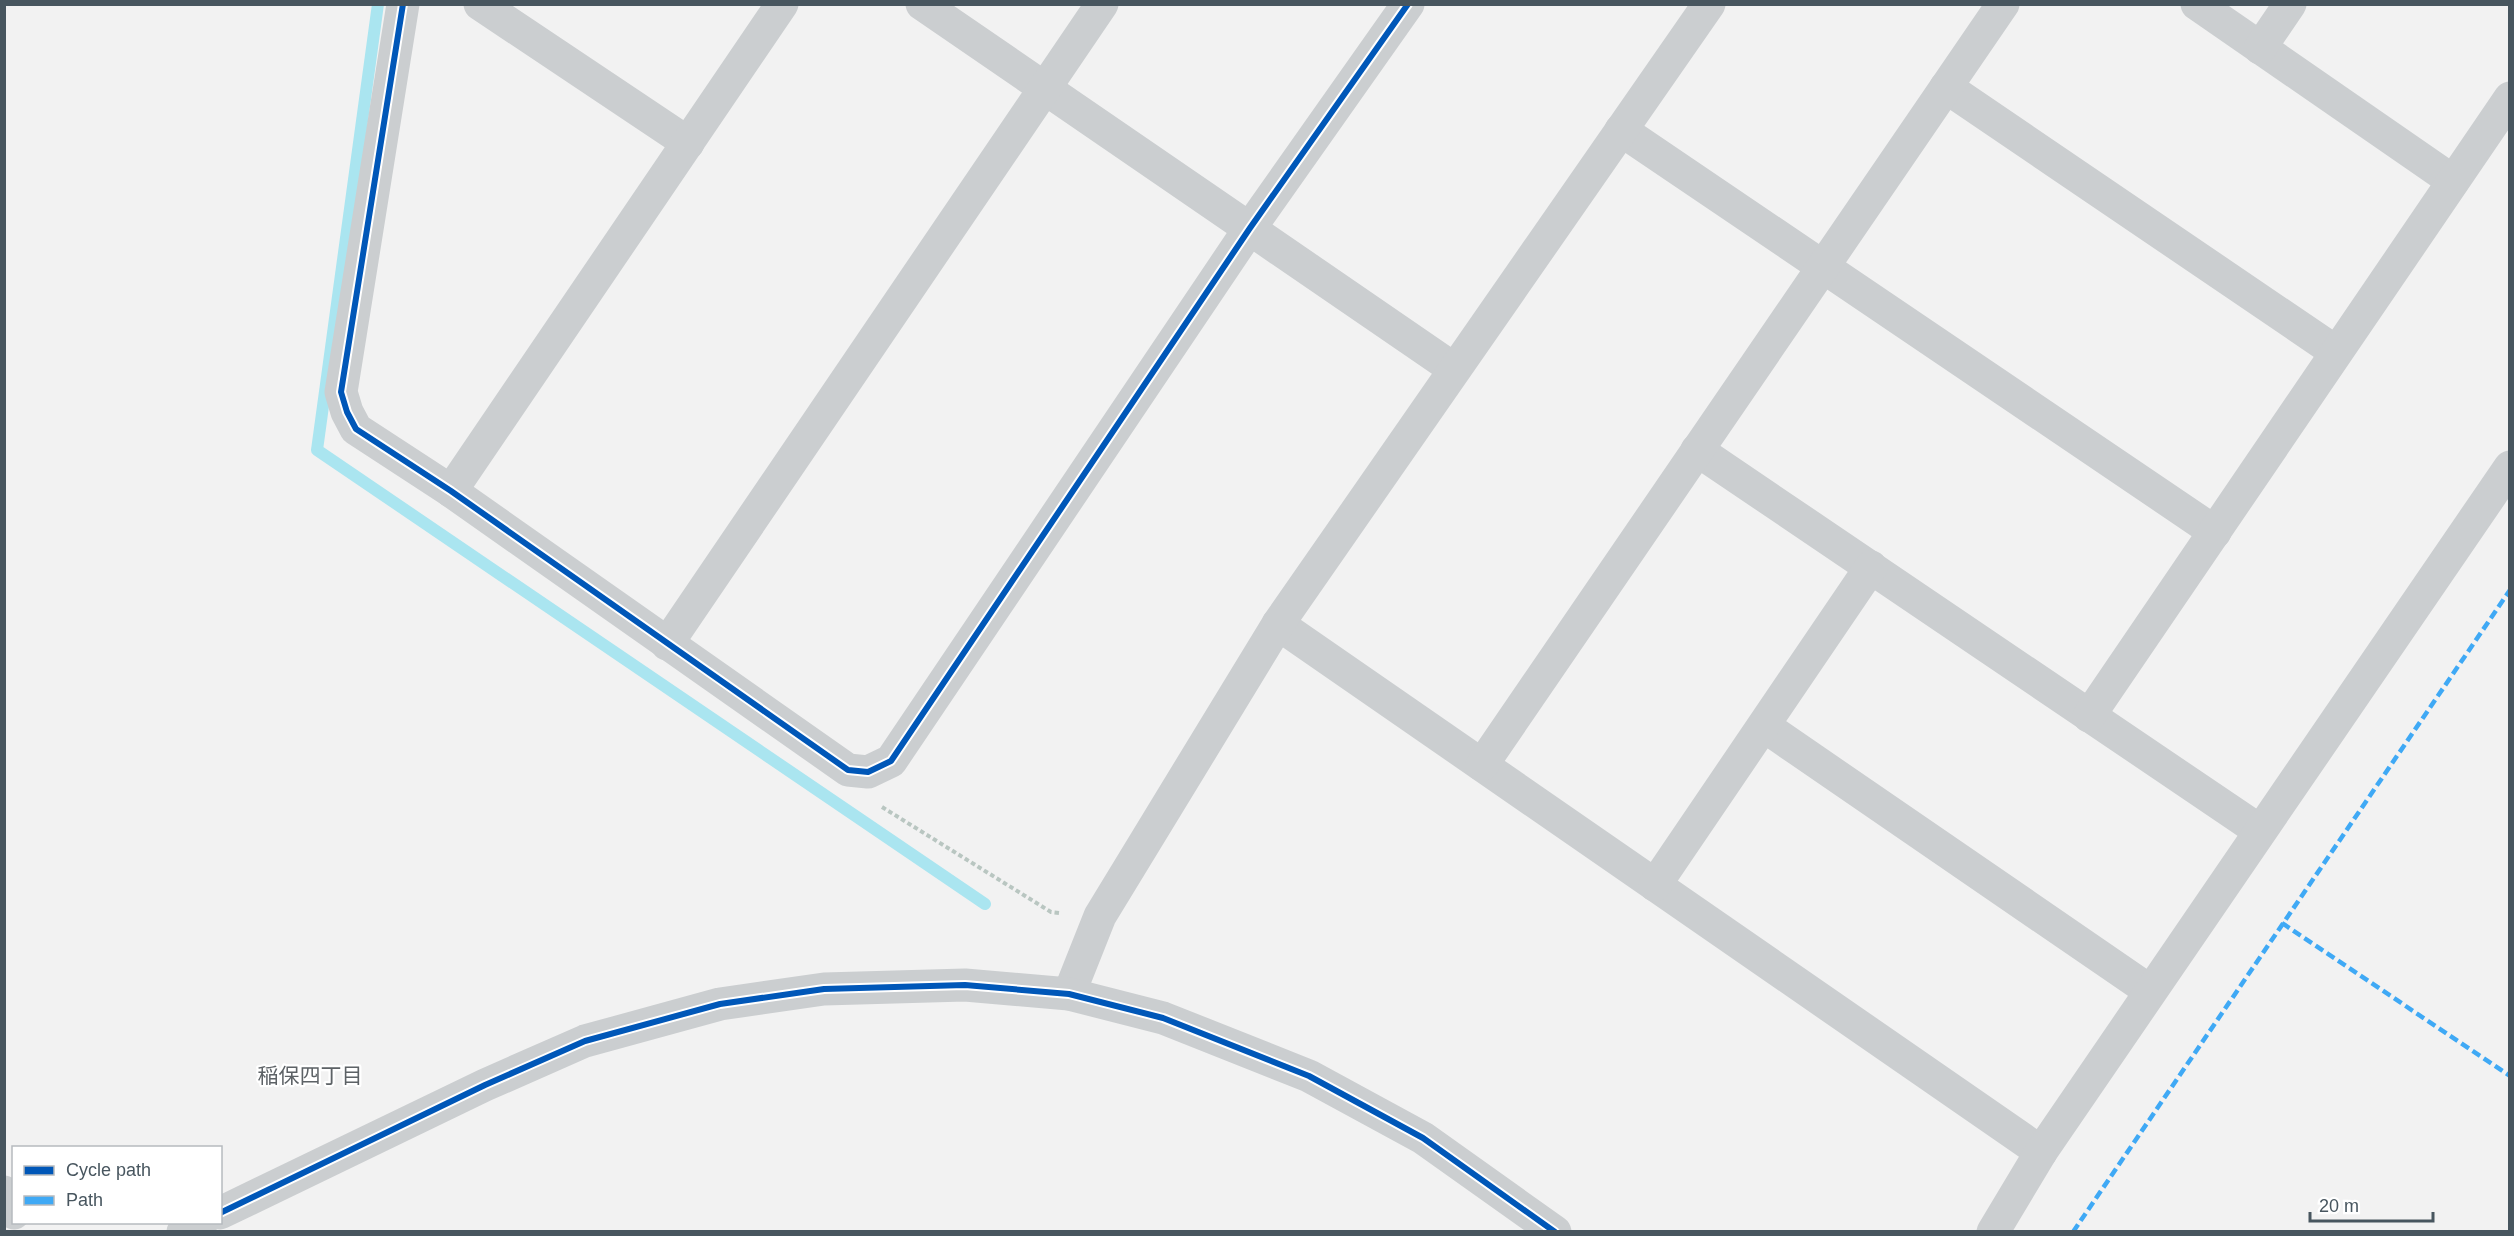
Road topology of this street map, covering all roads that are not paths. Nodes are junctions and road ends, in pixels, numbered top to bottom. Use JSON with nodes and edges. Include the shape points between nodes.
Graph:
{"nodes":[{"id":1,"x":403,"y":4,"type":"edge"},
{"id":2,"x":480,"y":4,"type":"edge"},
{"id":3,"x":782,"y":4,"type":"edge"},
{"id":4,"x":922,"y":4,"type":"edge"},
{"id":5,"x":1102,"y":4,"type":"edge"},
{"id":6,"x":1408,"y":4,"type":"edge"},
{"id":7,"x":1709,"y":4,"type":"edge"},
{"id":8,"x":2002,"y":4,"type":"edge"},
{"id":9,"x":2196,"y":4,"type":"edge"},
{"id":10,"x":2290,"y":4,"type":"edge"},
{"id":11,"x":2260,"y":48,"type":"junction"},
{"id":12,"x":1946,"y":87,"type":"junction"},
{"id":13,"x":1045,"y":88,"type":"junction"},
{"id":14,"x":2510,"y":98,"type":"edge"},
{"id":15,"x":1621,"y":130,"type":"junction"},
{"id":16,"x":688,"y":143,"type":"junction"},
{"id":17,"x":2453,"y":181,"type":"junction"},
{"id":18,"x":1250,"y":228,"type":"junction"},
{"id":19,"x":1822,"y":268,"type":"junction"},
{"id":20,"x":2336,"y":352,"type":"junction"},
{"id":21,"x":1454,"y":369,"type":"junction"},
{"id":22,"x":1697,"y":450,"type":"junction"},
{"id":23,"x":2510,"y":467,"type":"edge"},
{"id":24,"x":451,"y":491,"type":"junction"},
{"id":25,"x":2215,"y":532,"type":"junction"},
{"id":26,"x":1871,"y":567,"type":"junction"},
{"id":27,"x":1278,"y":624,"type":"junction"},
{"id":28,"x":667,"y":644,"type":"junction"},
{"id":29,"x":2089,"y":716,"type":"junction"},
{"id":30,"x":1764,"y":726,"type":"junction"},
{"id":31,"x":1482,"y":765,"type":"junction"},
{"id":32,"x":2260,"y":831,"type":"junction"},
{"id":33,"x":1655,"y":885,"type":"junction"},
{"id":34,"x":2150,"y":991,"type":"junction"},
{"id":35,"x":1069,"y":994,"type":"junction"},
{"id":36,"x":2041,"y":1152,"type":"junction"},
{"id":37,"x":4,"y":1192,"type":"edge"},
{"id":38,"x":12,"y":1209,"type":"edge"},
{"id":39,"x":222,"y":1213,"type":"edge"},
{"id":40,"x":198,"y":1224,"type":"edge"},
{"id":41,"x":183,"y":1232,"type":"edge"},
{"id":42,"x":1555,"y":1232,"type":"edge"},
{"id":43,"x":1993,"y":1232,"type":"edge"}],
"edges":[{"from":1,"to":24,"type":"street","via":[[341,392],[356,429]]},
{"from":2,"to":16,"type":"street"},
{"from":3,"to":16,"type":"street"},
{"from":4,"to":13,"type":"street"},
{"from":5,"to":13,"type":"street"},
{"from":6,"to":18,"type":"street"},
{"from":7,"to":15,"type":"street"},
{"from":8,"to":12,"type":"street"},
{"from":9,"to":11,"type":"street"},
{"from":10,"to":11,"type":"street"},
{"from":11,"to":17,"type":"street"},
{"from":12,"to":19,"type":"street"},
{"from":12,"to":20,"type":"street"},
{"from":13,"to":18,"type":"street"},
{"from":13,"to":28,"type":"street"},
{"from":14,"to":17,"type":"street"},
{"from":15,"to":19,"type":"street"},
{"from":15,"to":21,"type":"street"},
{"from":16,"to":24,"type":"street"},
{"from":17,"to":20,"type":"street"},
{"from":18,"to":21,"type":"street"},
{"from":18,"to":28,"type":"street","via":[[891,761],[868,772],[848,770]]},
{"from":19,"to":22,"type":"street"},
{"from":19,"to":25,"type":"street"},
{"from":20,"to":25,"type":"street"},
{"from":21,"to":27,"type":"street"},
{"from":22,"to":26,"type":"street"},
{"from":22,"to":31,"type":"street"},
{"from":23,"to":32,"type":"street"},
{"from":24,"to":28,"type":"street"},
{"from":25,"to":29,"type":"street"},
{"from":26,"to":29,"type":"street"},
{"from":26,"to":30,"type":"street"},
{"from":27,"to":31,"type":"street"},
{"from":27,"to":35,"type":"street","via":[[1100,916]]},
{"from":29,"to":32,"type":"street"},
{"from":30,"to":33,"type":"street"},
{"from":30,"to":34,"type":"street"},
{"from":31,"to":33,"type":"street"},
{"from":32,"to":34,"type":"street"},
{"from":33,"to":36,"type":"street"},
{"from":34,"to":36,"type":"street"},
{"from":35,"to":39,"type":"street","via":[[965,985],[824,989],[720,1004],[585,1041],[485,1085]]},
{"from":35,"to":42,"type":"street","via":[[1163,1018],[1309,1076],[1423,1138]]},
{"from":36,"to":43,"type":"street"},
{"from":37,"to":38,"type":"street"},
{"from":40,"to":41,"type":"street"}]}
